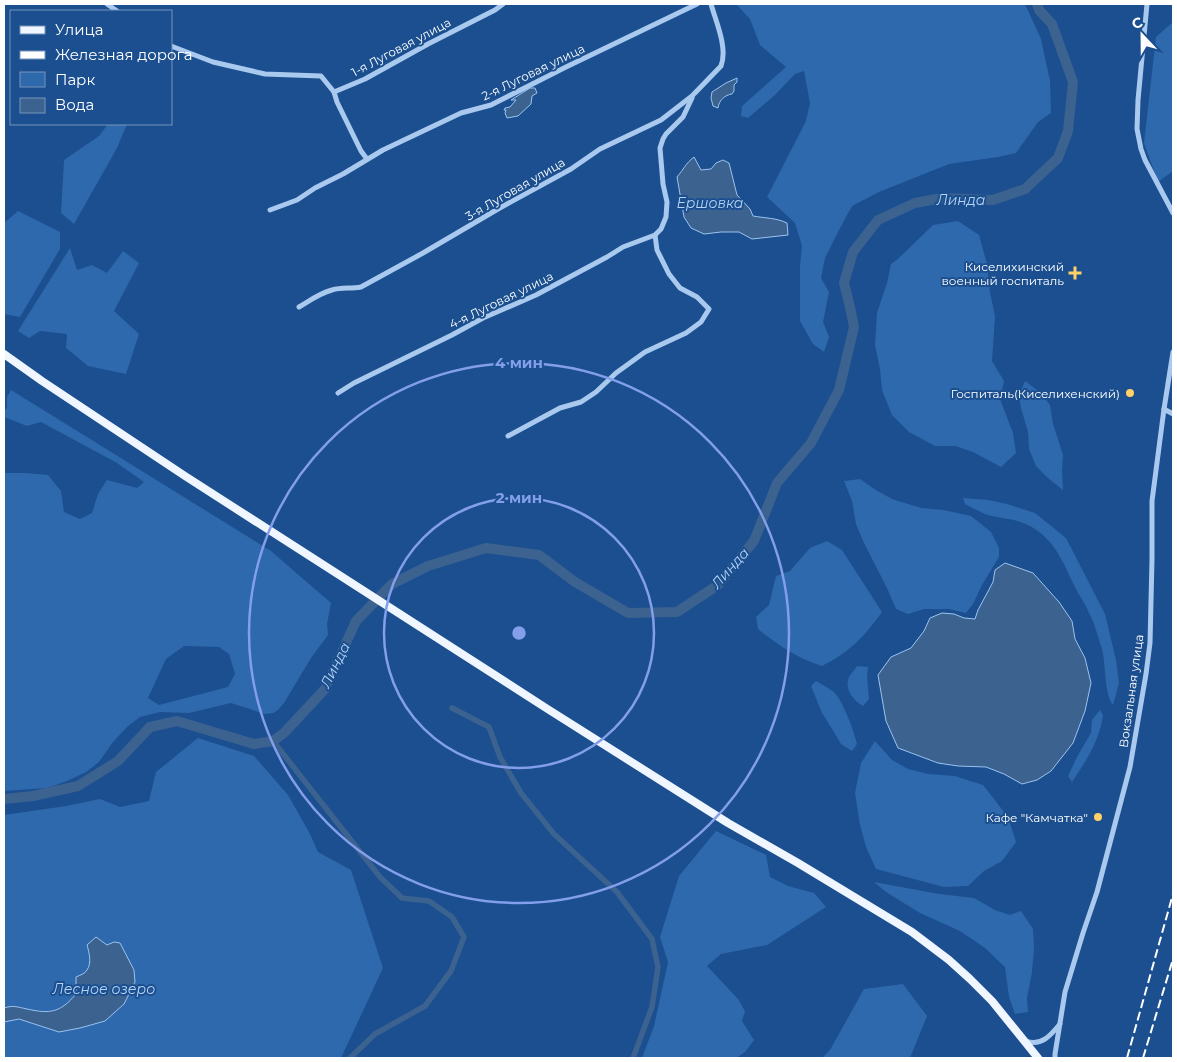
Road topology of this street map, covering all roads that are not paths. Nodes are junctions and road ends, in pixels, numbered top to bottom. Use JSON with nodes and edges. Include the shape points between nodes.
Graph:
{"nodes":[{"id":1,"x":503,"y":4,"type":"edge"},
{"id":2,"x":697,"y":4,"type":"edge"},
{"id":3,"x":711,"y":4,"type":"edge"},
{"id":4,"x":1147,"y":4,"type":"edge"},
{"id":5,"x":172,"y":46,"type":"edge"},
{"id":6,"x":334,"y":92,"type":"junction"},
{"id":7,"x":692,"y":96,"type":"junction"},
{"id":8,"x":367,"y":160,"type":"junction"},
{"id":9,"x":270,"y":210,"type":"dead end"},
{"id":10,"x":1173,"y":213,"type":"edge"},
{"id":11,"x":655,"y":235,"type":"junction"},
{"id":12,"x":299,"y":307,"type":"dead end"},
{"id":13,"x":1173,"y":352,"type":"edge"},
{"id":14,"x":4,"y":354,"type":"edge"},
{"id":15,"x":338,"y":394,"type":"dead end"},
{"id":16,"x":1164,"y":409,"type":"junction"},
{"id":17,"x":1173,"y":414,"type":"edge"},
{"id":18,"x":508,"y":436,"type":"dead end"},
{"id":19,"x":1060,"y":1024,"type":"junction"},
{"id":20,"x":1023,"y":1039,"type":"junction"},
{"id":21,"x":1038,"y":1058,"type":"edge"},
{"id":22,"x":1055,"y":1058,"type":"edge"}],
"edges":[{"from":1,"to":6,"type":"street","name":"1-я Луговая улица","via":[[365,79]]},
{"from":2,"to":8,"type":"street","name":"2-я Луговая улица","via":[[492,105],[454,116]]},
{"from":3,"to":7,"type":"street","name":"3-я Луговая улица","via":[[724,59]]},
{"from":4,"to":10,"type":"street","via":[[1137,129],[1145,160]]},
{"from":5,"to":6,"type":"street","via":[[213,62],[265,74],[322,76]]},
{"from":6,"to":8,"type":"street","via":[[336,102]]},
{"from":7,"to":11,"type":"street","via":[[683,118],[666,134],[660,148],[667,202],[666,217]]},
{"from":7,"to":12,"type":"street","name":"3-я Луговая улица","via":[[661,120],[600,149],[571,169],[423,253],[361,286],[331,290]]},
{"from":8,"to":9,"type":"street","name":"2-я Луговая улица","via":[[297,200]]},
{"from":11,"to":15,"type":"street","name":"4-я Луговая улица","via":[[623,247],[536,295],[483,318]]},
{"from":11,"to":18,"type":"street","via":[[657,250],[668,274],[680,288],[697,297],[709,309],[701,322],[686,333],[645,352],[581,402],[560,408]]},
{"from":13,"to":16,"type":"street","name":"Вокзальная улица"},
{"from":14,"to":20,"type":"main road","via":[[546,708],[700,806],[912,932],[970,979]]},
{"from":16,"to":17,"type":"street"},
{"from":16,"to":19,"type":"street","name":"Вокзальная улица","via":[[1152,501],[1150,643],[1133,752],[1098,892],[1065,992]]},
{"from":19,"to":20,"type":"street","via":[[1045,1040],[1031,1043]]},
{"from":19,"to":22,"type":"street","name":"Вокзальная улица"},
{"from":20,"to":21,"type":"main road"}]}
